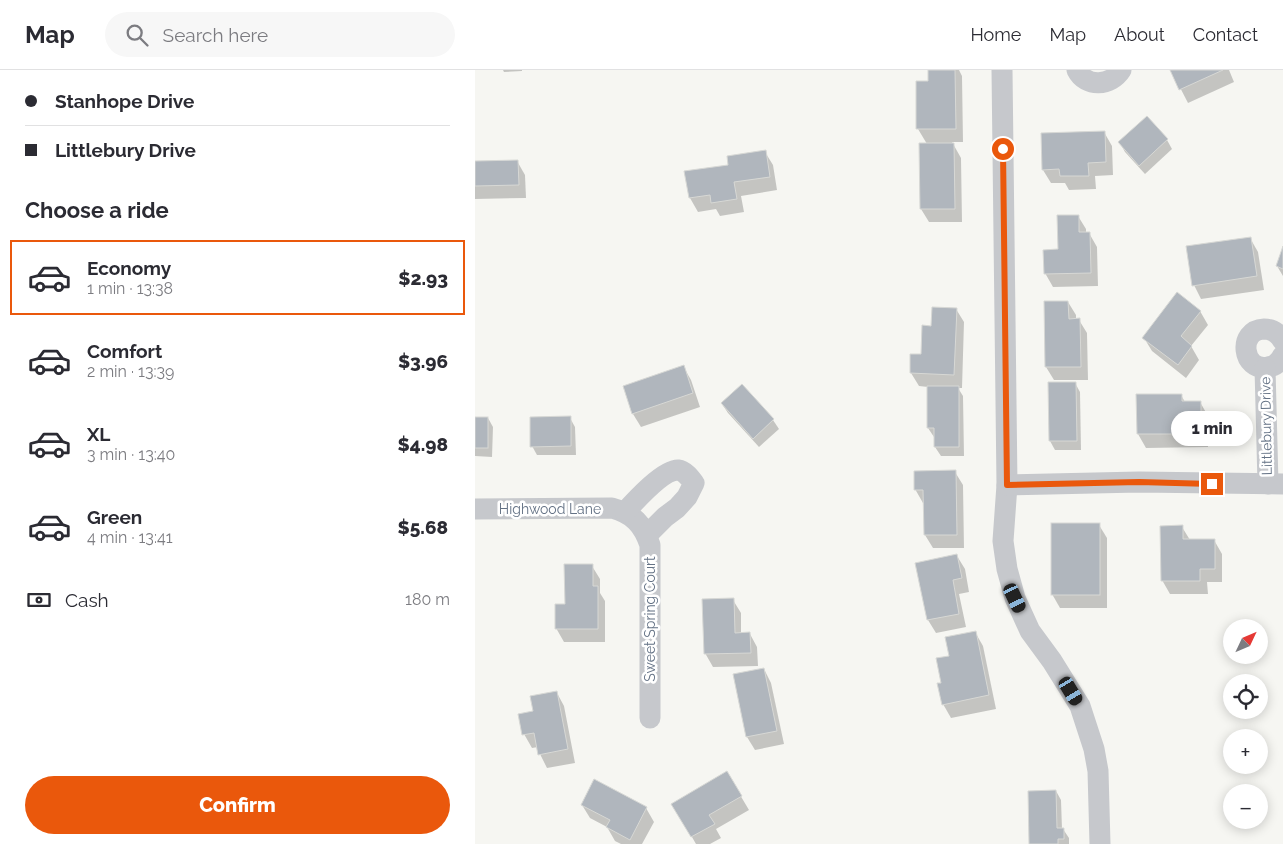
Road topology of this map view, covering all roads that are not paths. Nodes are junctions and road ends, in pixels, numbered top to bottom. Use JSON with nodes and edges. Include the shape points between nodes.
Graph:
{"nodes":[{"id":1,"x":1003,"y":70,"type":"edge"},
{"id":2,"x":1077,"y":70,"type":"edge"},
{"id":3,"x":1121,"y":70,"type":"edge"},
{"id":4,"x":1283,"y":341,"type":"edge"},
{"id":5,"x":1283,"y":356,"type":"edge"},
{"id":6,"x":1265,"y":368,"type":"junction"},
{"id":7,"x":1275,"y":484,"type":"edge"},
{"id":8,"x":1007,"y":485,"type":"junction"},
{"id":9,"x":475,"y":509,"type":"edge"},
{"id":10,"x":637,"y":523,"type":"joint"},
{"id":11,"x":650,"y":718,"type":"dead end"},
{"id":12,"x":1100,"y":844,"type":"edge"}],
"edges":[{"from":1,"to":8,"type":"street"},
{"from":2,"to":3,"type":"street","via":[[1089,81],[1100,84],[1117,76]]},
{"from":4,"to":6,"type":"street","name":"Littlebury Drive","via":[[1274,330],[1261,329],[1249,336],[1245,349],[1247,355],[1255,365]]},
{"from":5,"to":6,"type":"street","name":"Littlebury Drive","via":[[1278,363]]},
{"from":6,"to":7,"type":"street","name":"Littlebury Drive"},
{"from":7,"to":8,"type":"street","name":"Littlebury Drive","via":[[1139,482]]},
{"from":8,"to":12,"type":"street","via":[[1003,541],[1007,569],[1015,598],[1030,631],[1080,706],[1098,771]]},
{"from":9,"to":10,"type":"street","name":"Highwood Lane","via":[[612,508]]},
{"from":10,"to":11,"type":"street","name":"Sweet Spring Court","via":[[650,545]]}]}
